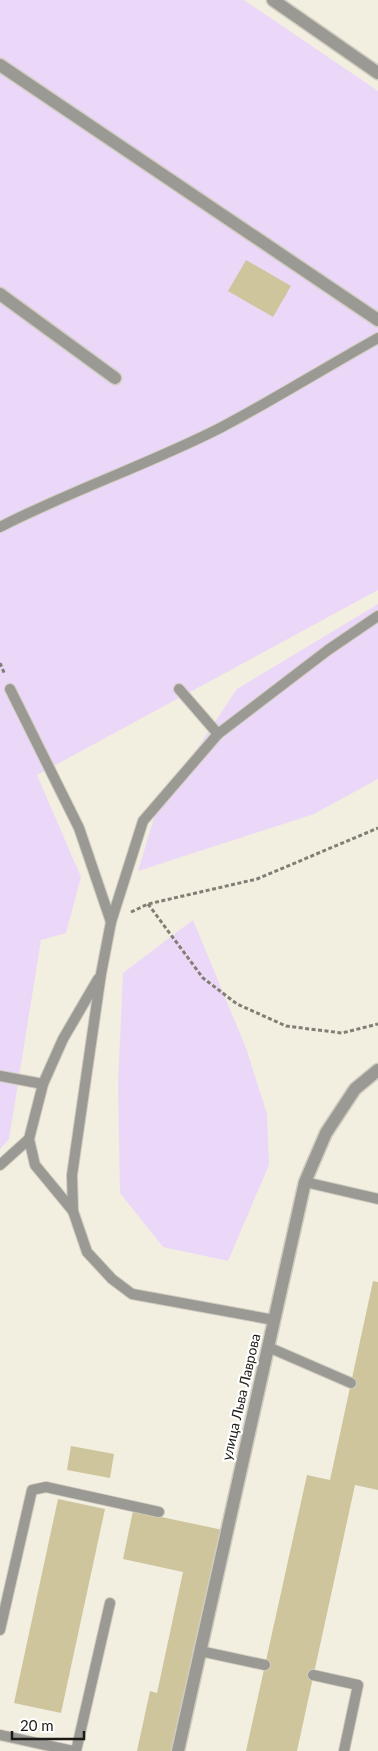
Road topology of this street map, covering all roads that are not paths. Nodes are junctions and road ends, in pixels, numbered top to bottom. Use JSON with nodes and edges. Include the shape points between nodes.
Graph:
{"nodes":[{"id":1,"x":273,"y":0,"type":"edge"},
{"id":2,"x":0,"y":65,"type":"edge"},
{"id":3,"x":378,"y":73,"type":"edge"},
{"id":4,"x":0,"y":294,"type":"edge"},
{"id":5,"x":378,"y":320,"type":"edge"},
{"id":6,"x":378,"y":338,"type":"edge"},
{"id":7,"x":115,"y":378,"type":"dead end"},
{"id":8,"x":0,"y":527,"type":"edge"},
{"id":9,"x":378,"y":616,"type":"edge"},
{"id":10,"x":10,"y":689,"type":"dead end"},
{"id":11,"x":179,"y":689,"type":"dead end"},
{"id":12,"x":218,"y":734,"type":"junction"},
{"id":13,"x":112,"y":922,"type":"junction"},
{"id":14,"x":101,"y":974,"type":"junction"},
{"id":15,"x":378,"y":1070,"type":"edge"},
{"id":16,"x":0,"y":1076,"type":"edge"},
{"id":17,"x":43,"y":1084,"type":"junction"},
{"id":18,"x":29,"y":1139,"type":"junction"},
{"id":19,"x":0,"y":1165,"type":"edge"},
{"id":20,"x":305,"y":1182,"type":"junction"},
{"id":21,"x":378,"y":1199,"type":"edge"},
{"id":22,"x":74,"y":1211,"type":"junction"},
{"id":23,"x":274,"y":1320,"type":"junction"},
{"id":24,"x":268,"y":1347,"type":"junction"},
{"id":25,"x":351,"y":1382,"type":"dead end"},
{"id":26,"x":159,"y":1512,"type":"dead end"},
{"id":27,"x":110,"y":1603,"type":"dead end"},
{"id":28,"x":0,"y":1630,"type":"edge"},
{"id":29,"x":200,"y":1651,"type":"junction"},
{"id":30,"x":265,"y":1665,"type":"dead end"},
{"id":31,"x":313,"y":1675,"type":"dead end"},
{"id":32,"x":0,"y":1735,"type":"edge"},
{"id":33,"x":74,"y":1751,"type":"edge"},
{"id":34,"x":178,"y":1751,"type":"edge"},
{"id":35,"x":344,"y":1751,"type":"edge"}],
"edges":[{"from":1,"to":3,"type":"street"},
{"from":2,"to":5,"type":"street"},
{"from":4,"to":7,"type":"street"},
{"from":6,"to":8,"type":"lane","via":[[222,427]]},
{"from":9,"to":12,"type":"lane"},
{"from":10,"to":13,"type":"lane","via":[[79,828]]},
{"from":11,"to":12,"type":"lane"},
{"from":12,"to":13,"type":"lane","via":[[143,821]]},
{"from":13,"to":14,"type":"lane"},
{"from":14,"to":17,"type":"lane","via":[[63,1039]]},
{"from":14,"to":22,"type":"lane","via":[[72,1175]]},
{"from":15,"to":20,"type":"street","name":"улица Льва Лаврова","via":[[355,1089],[331,1126]]},
{"from":16,"to":17,"type":"lane"},
{"from":17,"to":18,"type":"lane"},
{"from":18,"to":19,"type":"lane"},
{"from":18,"to":22,"type":"lane","via":[[35,1165]]},
{"from":20,"to":21,"type":"lane"},
{"from":20,"to":23,"type":"street","name":"улица Льва Лаврова"},
{"from":22,"to":23,"type":"lane","via":[[87,1252],[112,1279],[132,1294]]},
{"from":23,"to":24,"type":"street","name":"улица Льва Лаврова"},
{"from":24,"to":25,"type":"lane"},
{"from":24,"to":29,"type":"street","name":"улица Льва Лаврова"},
{"from":26,"to":28,"type":"lane","via":[[46,1487],[32,1490]]},
{"from":27,"to":33,"type":"lane"},
{"from":29,"to":30,"type":"lane"},
{"from":29,"to":34,"type":"street","name":"улица Льва Лаврова"},
{"from":31,"to":35,"type":"lane","via":[[358,1685]]},
{"from":32,"to":33,"type":"lane"}]}
